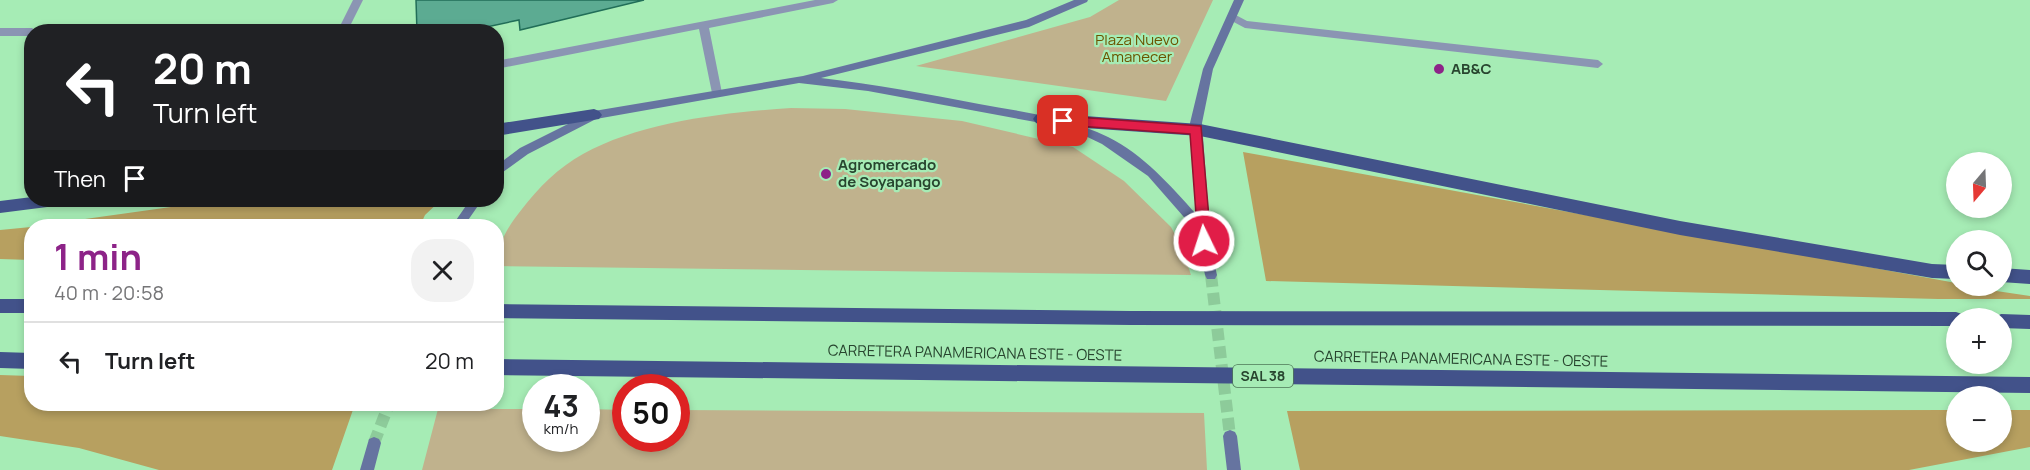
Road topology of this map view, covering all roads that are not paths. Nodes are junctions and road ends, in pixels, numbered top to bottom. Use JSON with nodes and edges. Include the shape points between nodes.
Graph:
{"nodes":[{"id":1,"x":358,"y":0,"type":"edge"},
{"id":2,"x":832,"y":0,"type":"edge"},
{"id":3,"x":1083,"y":0,"type":"edge"},
{"id":4,"x":1239,"y":0,"type":"edge"},
{"id":5,"x":1232,"y":17,"type":"junction"},
{"id":6,"x":346,"y":24,"type":"edge"},
{"id":7,"x":703,"y":26,"type":"junction"},
{"id":8,"x":0,"y":32,"type":"edge"},
{"id":9,"x":24,"y":32,"type":"edge"},
{"id":10,"x":504,"y":63,"type":"edge"},
{"id":11,"x":1598,"y":64,"type":"dead end"},
{"id":12,"x":799,"y":79,"type":"junction"},
{"id":13,"x":717,"y":93,"type":"junction"},
{"id":14,"x":594,"y":115,"type":"junction"},
{"id":15,"x":1041,"y":119,"type":"junction"},
{"id":16,"x":504,"y":129,"type":"edge"},
{"id":17,"x":1196,"y":130,"type":"junction"},
{"id":18,"x":504,"y":167,"type":"edge"},
{"id":19,"x":24,"y":204,"type":"edge"},
{"id":20,"x":0,"y":207,"type":"edge"},
{"id":21,"x":1204,"y":241,"type":"junction"},
{"id":22,"x":1946,"y":272,"type":"edge"},
{"id":23,"x":1211,"y":275,"type":"tunnel mouth"},
{"id":24,"x":2012,"y":276,"type":"edge"},
{"id":25,"x":2030,"y":277,"type":"edge"},
{"id":26,"x":0,"y":306,"type":"edge"},
{"id":27,"x":24,"y":306,"type":"edge"},
{"id":28,"x":504,"y":311,"type":"edge"},
{"id":29,"x":1946,"y":319,"type":"edge"},
{"id":30,"x":2012,"y":321,"type":"edge"},
{"id":31,"x":2030,"y":322,"type":"edge"},
{"id":32,"x":0,"y":360,"type":"edge"},
{"id":33,"x":24,"y":361,"type":"edge"},
{"id":34,"x":504,"y":367,"type":"edge"},
{"id":35,"x":2030,"y":385,"type":"edge"},
{"id":36,"x":1230,"y":436,"type":"tunnel mouth"},
{"id":37,"x":374,"y":443,"type":"tunnel mouth"},
{"id":38,"x":367,"y":470,"type":"edge"},
{"id":39,"x":1234,"y":470,"type":"edge"}],
"edges":[{"from":1,"to":6,"type":"street"},
{"from":2,"to":7,"type":"street"},
{"from":3,"to":12,"type":"main road","via":[[1029,23]]},
{"from":4,"to":5,"type":"main road"},
{"from":5,"to":11,"type":"street","via":[[1245,24]]},
{"from":5,"to":17,"type":"main road","via":[[1208,69]]},
{"from":7,"to":10,"type":"street"},
{"from":7,"to":13,"type":"street"},
{"from":8,"to":9,"type":"street"},
{"from":12,"to":13,"type":"main road"},
{"from":12,"to":15,"type":"main road","via":[[868,87]]},
{"from":13,"to":14,"type":"main road"},
{"from":14,"to":16,"type":"highway"},
{"from":14,"to":18,"type":"main road","via":[[524,151]]},
{"from":15,"to":17,"type":"highway"},
{"from":15,"to":21,"type":"main road","via":[[1080,129],[1129,155],[1177,199],[1195,221]]},
{"from":17,"to":21,"type":"main road"},
{"from":17,"to":22,"type":"highway","via":[[1680,228]]},
{"from":19,"to":20,"type":"highway"},
{"from":21,"to":23,"type":"main road"},
{"from":24,"to":25,"type":"highway"},
{"from":26,"to":27,"type":"highway"},
{"from":28,"to":29,"type":"highway","via":[[1131,318]]},
{"from":30,"to":31,"type":"highway"},
{"from":32,"to":33,"type":"highway"},
{"from":34,"to":35,"type":"highway","name":"CARRETERA PANAMERICANA ESTE - OESTE","number":"SAL 38"},
{"from":36,"to":39,"type":"main road"},
{"from":37,"to":38,"type":"main road"}]}
